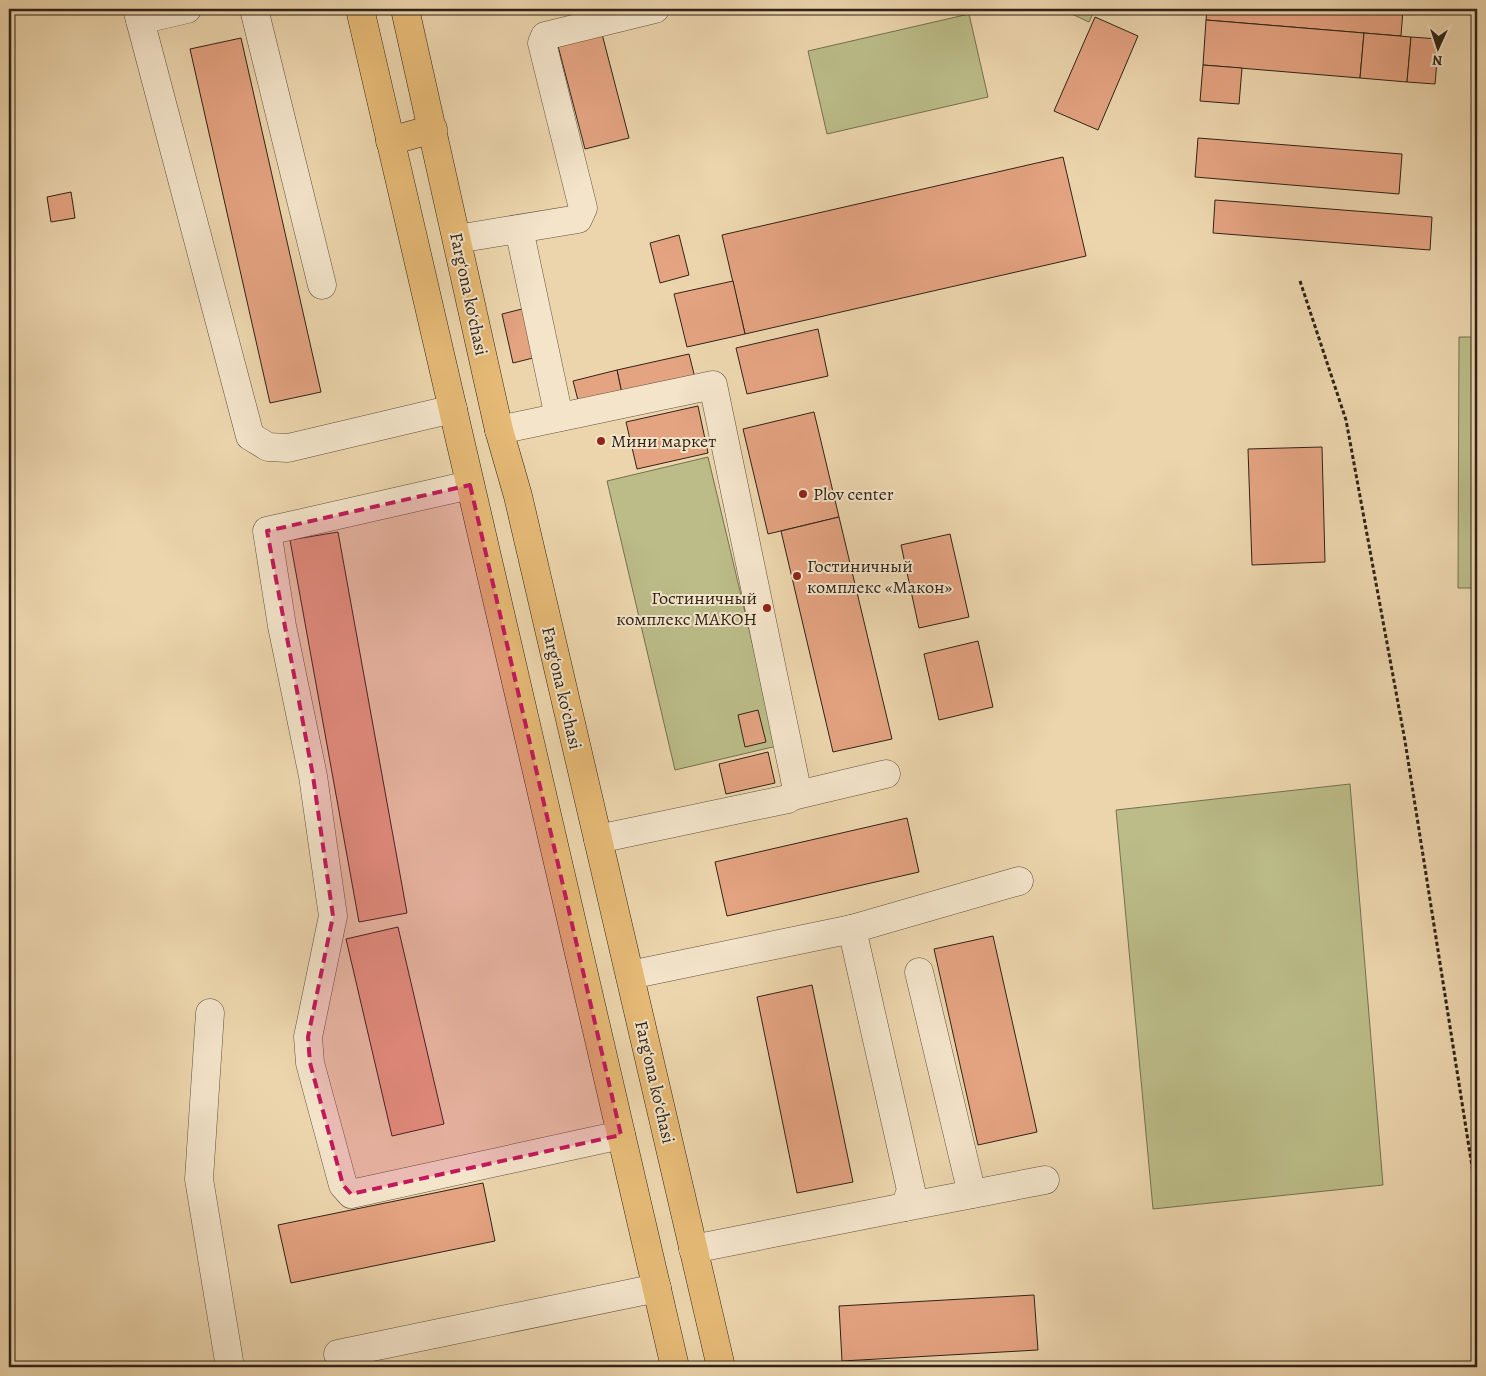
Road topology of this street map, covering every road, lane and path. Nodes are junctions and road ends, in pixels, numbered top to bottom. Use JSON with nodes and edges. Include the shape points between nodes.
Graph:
{"nodes":[{"id":1,"x":187,"y":9,"type":"edge"},
{"id":2,"x":254,"y":9,"type":"edge"},
{"id":3,"x":360,"y":9,"type":"edge"},
{"id":4,"x":405,"y":9,"type":"edge"},
{"id":5,"x":656,"y":9,"type":"edge"},
{"id":6,"x":139,"y":14,"type":"edge"},
{"id":7,"x":433,"y":129,"type":"junction"},
{"id":8,"x":390,"y":141,"type":"junction"},
{"id":9,"x":518,"y":229,"type":"junction"},
{"id":10,"x":457,"y":239,"type":"junction"},
{"id":11,"x":1300,"y":281,"type":"dead end"},
{"id":12,"x":322,"y":285,"type":"dead end"},
{"id":13,"x":453,"y":409,"type":"junction"},
{"id":14,"x":559,"y":417,"type":"junction"},
{"id":15,"x":499,"y":430,"type":"junction"},
{"id":16,"x":470,"y":485,"type":"junction"},
{"id":17,"x":886,"y":774,"type":"dead end"},
{"id":18,"x":793,"y":796,"type":"junction"},
{"id":19,"x":598,"y":839,"type":"junction"},
{"id":20,"x":1019,"y":880,"type":"dead end"},
{"id":21,"x":852,"y":929,"type":"junction"},
{"id":22,"x":919,"y":972,"type":"dead end"},
{"id":23,"x":630,"y":976,"type":"junction"},
{"id":24,"x":210,"y":1013,"type":"dead end"},
{"id":25,"x":621,"y":1135,"type":"junction"},
{"id":26,"x":1045,"y":1180,"type":"dead end"},
{"id":27,"x":972,"y":1194,"type":"junction"},
{"id":28,"x":1477,"y":1198,"type":"edge"},
{"id":29,"x":905,"y":1207,"type":"junction"},
{"id":30,"x":693,"y":1250,"type":"junction"},
{"id":31,"x":657,"y":1288,"type":"junction"},
{"id":32,"x":338,"y":1354,"type":"dead end"},
{"id":33,"x":230,"y":1367,"type":"edge"},
{"id":34,"x":675,"y":1367,"type":"edge"},
{"id":35,"x":721,"y":1367,"type":"edge"}],
"edges":[{"from":1,"to":6,"type":"street"},
{"from":2,"to":12,"type":"street"},
{"from":3,"to":8,"type":"main road"},
{"from":4,"to":7,"type":"main road","name":"Fargʻona koʻchasi"},
{"from":5,"to":9,"type":"street","via":[[545,36],[542,43],[583,208],[578,219]]},
{"from":6,"to":13,"type":"street","via":[[250,436],[268,447],[288,448]]},
{"from":7,"to":8,"type":"main road"},
{"from":7,"to":10,"type":"main road","name":"Fargʻona koʻchasi"},
{"from":8,"to":13,"type":"main road"},
{"from":9,"to":10,"type":"street"},
{"from":9,"to":14,"type":"street"},
{"from":10,"to":15,"type":"main road","name":"Fargʻona koʻchasi"},
{"from":11,"to":28,"type":"path","via":[[1346,420],[1405,741]]},
{"from":13,"to":16,"type":"main road"},
{"from":14,"to":15,"type":"street"},
{"from":14,"to":18,"type":"street","via":[[713,385],[796,785]]},
{"from":15,"to":19,"type":"main road","name":"Fargʻona koʻchasi","via":[[518,496]]},
{"from":16,"to":25,"type":"main road"},
{"from":16,"to":25,"type":"street","via":[[267,531],[312,776],[333,916],[308,1037],[310,1063],[343,1185],[351,1194]]},
{"from":17,"to":18,"type":"street"},
{"from":18,"to":19,"type":"street"},
{"from":19,"to":23,"type":"main road","name":"Fargʻona koʻchasi"},
{"from":20,"to":21,"type":"street"},
{"from":21,"to":23,"type":"street"},
{"from":21,"to":29,"type":"street","via":[[911,1190]]},
{"from":22,"to":27,"type":"street"},
{"from":23,"to":30,"type":"main road","name":"Fargʻona koʻchasi"},
{"from":24,"to":33,"type":"street","via":[[199,1178]]},
{"from":25,"to":31,"type":"main road"},
{"from":26,"to":27,"type":"street"},
{"from":27,"to":29,"type":"street"},
{"from":29,"to":30,"type":"street"},
{"from":30,"to":35,"type":"main road","name":"Fargʻona koʻchasi"},
{"from":31,"to":32,"type":"street"},
{"from":31,"to":34,"type":"main road"}]}
